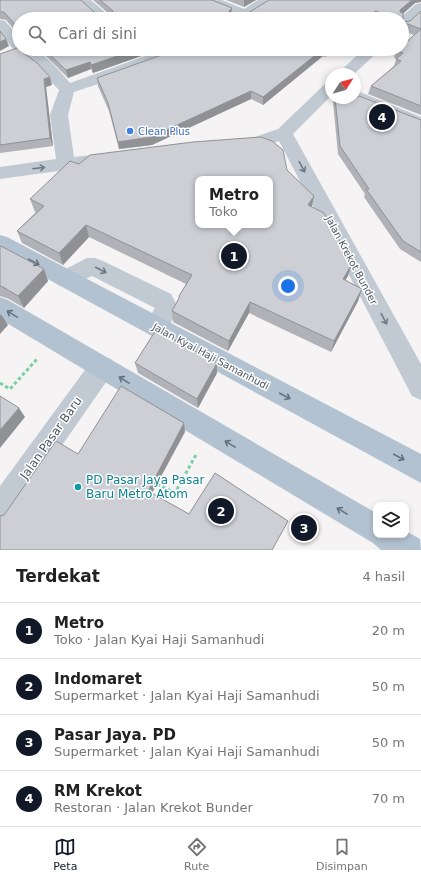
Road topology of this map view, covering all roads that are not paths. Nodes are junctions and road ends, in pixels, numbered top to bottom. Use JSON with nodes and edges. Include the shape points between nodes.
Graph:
{"nodes":[{"id":1,"x":83,"y":0,"type":"edge"},
{"id":2,"x":210,"y":0,"type":"edge"},
{"id":3,"x":268,"y":0,"type":"edge"},
{"id":4,"x":421,"y":7,"type":"edge"},
{"id":5,"x":98,"y":12,"type":"edge"},
{"id":6,"x":232,"y":12,"type":"edge"},
{"id":7,"x":249,"y":12,"type":"edge"},
{"id":8,"x":409,"y":18,"type":"edge"},
{"id":9,"x":0,"y":24,"type":"edge"},
{"id":10,"x":12,"y":44,"type":"edge"},
{"id":11,"x":32,"y":56,"type":"edge"},
{"id":12,"x":147,"y":56,"type":"edge"},
{"id":13,"x":366,"y":56,"type":"edge"},
{"id":14,"x":352,"y":68,"type":"edge"},
{"id":15,"x":67,"y":89,"type":"junction"},
{"id":16,"x":325,"y":93,"type":"edge"},
{"id":17,"x":361,"y":98,"type":"edge"},
{"id":18,"x":421,"y":124,"type":"edge"},
{"id":19,"x":284,"y":133,"type":"junction"},
{"id":20,"x":224,"y":145,"type":"edge"},
{"id":21,"x":126,"y":157,"type":"edge"},
{"id":22,"x":66,"y":165,"type":"junction"},
{"id":23,"x":0,"y":173,"type":"edge"},
{"id":24,"x":0,"y":243,"type":"edge"},
{"id":25,"x":0,"y":306,"type":"edge"},
{"id":26,"x":102,"y":367,"type":"junction"},
{"id":27,"x":421,"y":388,"type":"edge"},
{"id":28,"x":421,"y":469,"type":"edge"},
{"id":29,"x":0,"y":510,"type":"edge"},
{"id":30,"x":373,"y":528,"type":"edge"},
{"id":31,"x":389,"y":538,"type":"edge"},
{"id":32,"x":409,"y":550,"type":"edge"}],
"edges":[{"from":1,"to":5,"type":"street"},
{"from":2,"to":6,"type":"street"},
{"from":3,"to":7,"type":"street"},
{"from":4,"to":8,"type":"street"},
{"from":9,"to":10,"type":"street"},
{"from":11,"to":15,"type":"street","via":[[49,68]]},
{"from":12,"to":15,"type":"street"},
{"from":13,"to":14,"type":"street"},
{"from":15,"to":22,"type":"street","via":[[59,116]]},
{"from":16,"to":19,"type":"street"},
{"from":17,"to":18,"type":"street"},
{"from":19,"to":20,"type":"street","via":[[257,143]]},
{"from":19,"to":27,"type":"street","name":"Jalan Krekot Bunder","one_way":true},
{"from":21,"to":22,"type":"street"},
{"from":23,"to":22,"type":"street","one_way":true},
{"from":24,"to":28,"type":"main road","name":"Jalan Kyai Haji Samanhudi","one_way":true},
{"from":26,"to":25,"type":"main road","one_way":true},
{"from":26,"to":29,"type":"street","name":"Jalan Pasar Baru"},
{"from":30,"to":26,"type":"main road","one_way":true},
{"from":31,"to":32,"type":"main road"}]}
